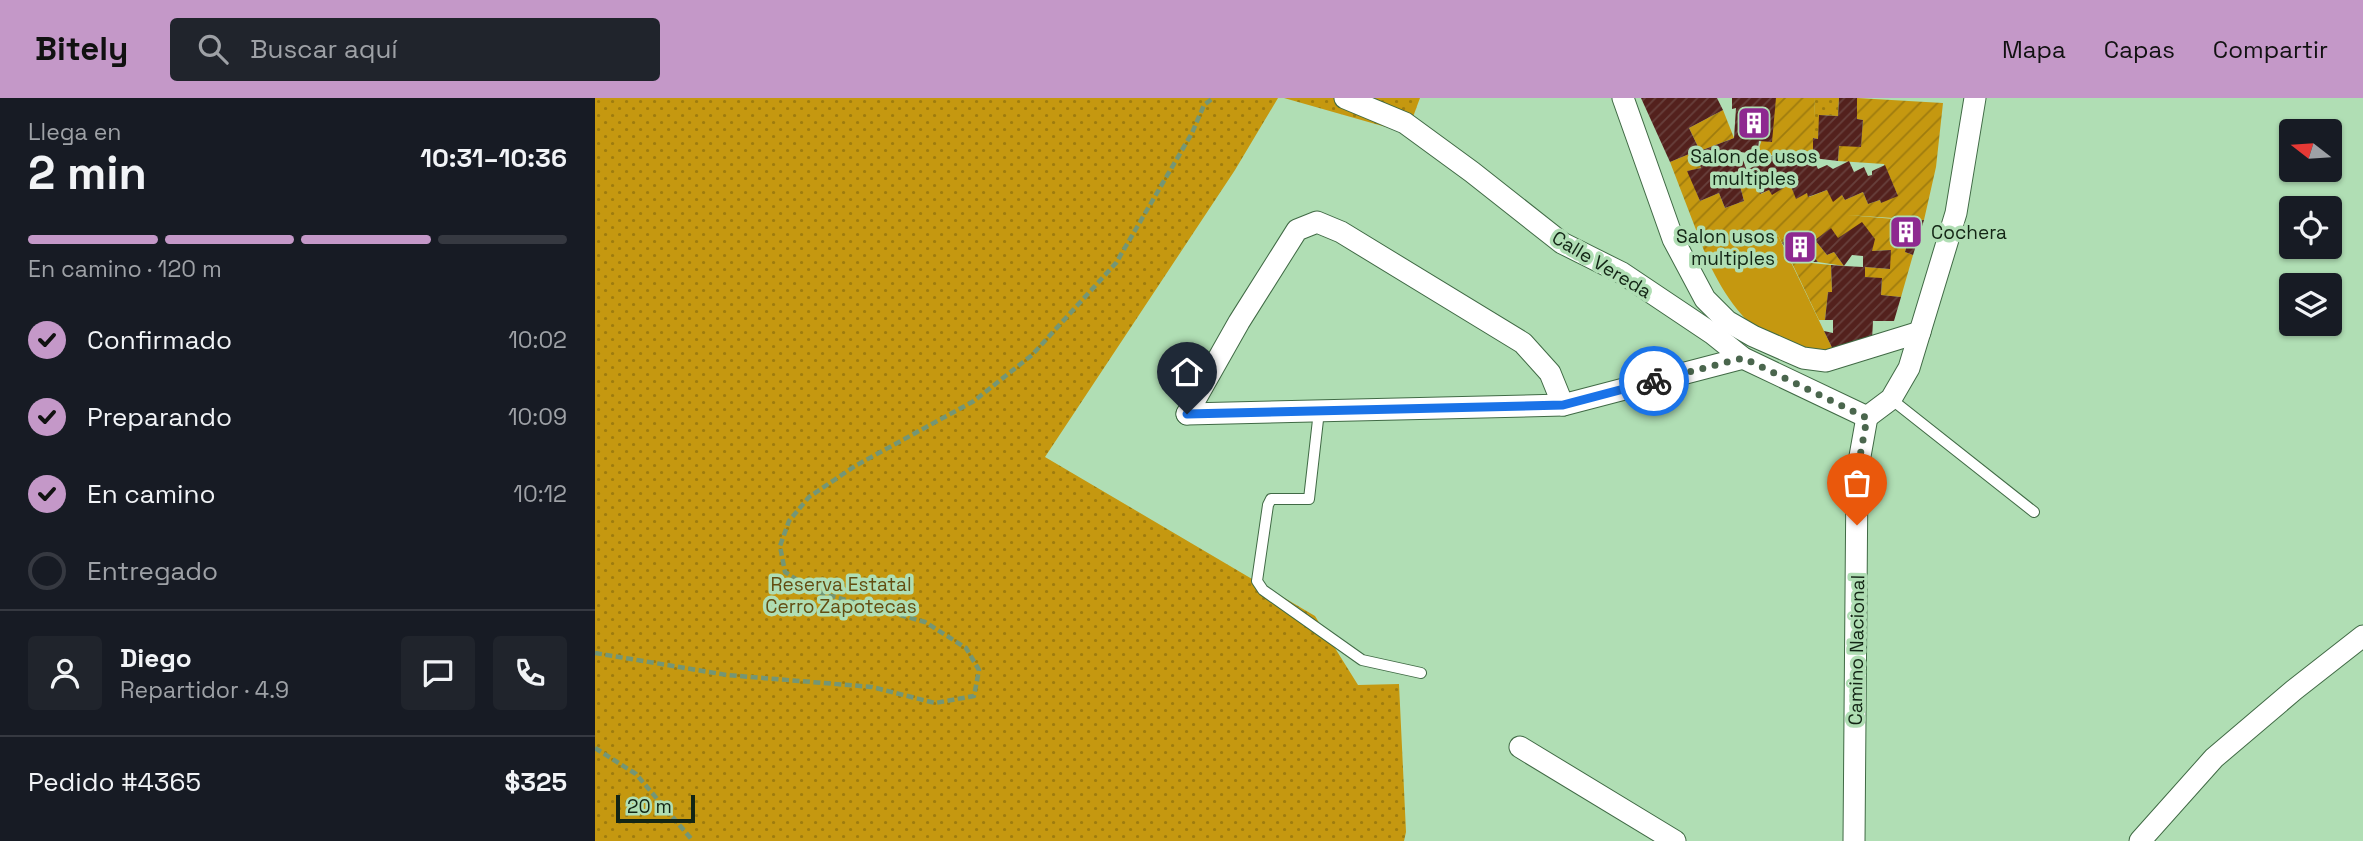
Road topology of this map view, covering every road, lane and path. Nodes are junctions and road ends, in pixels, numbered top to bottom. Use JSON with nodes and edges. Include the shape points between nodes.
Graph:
{"nodes":[{"id":1,"x":1213,"y":98,"type":"edge"},
{"id":2,"x":1345,"y":98,"type":"edge"},
{"id":3,"x":1623,"y":98,"type":"edge"},
{"id":4,"x":1975,"y":98,"type":"edge"},
{"id":5,"x":1920,"y":332,"type":"junction"},
{"id":6,"x":1743,"y":358,"type":"junction"},
{"id":7,"x":1891,"y":399,"type":"junction"},
{"id":8,"x":1563,"y":405,"type":"junction"},
{"id":9,"x":1319,"y":411,"type":"junction"},
{"id":10,"x":1867,"y":418,"type":"junction"},
{"id":11,"x":2034,"y":512,"type":"dead end"},
{"id":12,"x":2363,"y":636,"type":"edge"},
{"id":13,"x":595,"y":653,"type":"edge"},
{"id":14,"x":1421,"y":673,"type":"dead end"},
{"id":15,"x":1520,"y":747,"type":"dead end"},
{"id":16,"x":595,"y":748,"type":"edge"},
{"id":17,"x":692,"y":841,"type":"edge"},
{"id":18,"x":1675,"y":841,"type":"edge"},
{"id":19,"x":1854,"y":841,"type":"edge"},
{"id":20,"x":2140,"y":841,"type":"edge"}],
"edges":[{"from":1,"to":13,"type":"path","via":[[1204,105],[1116,263],[1033,355],[974,401],[843,473],[809,497],[789,521],[779,546],[785,572],[814,591],[925,622],[966,648],[979,670],[974,695],[935,703],[872,687],[727,675]]},
{"from":2,"to":6,"type":"street","name":"Calle Vereda","via":[[1405,123],[1562,243],[1622,273]]},
{"from":3,"to":5,"type":"street","via":[[1673,239],[1705,299],[1727,321],[1803,358],[1825,360]]},
{"from":4,"to":5,"type":"street","via":[[1956,214]]},
{"from":5,"to":7,"type":"street","via":[[1909,368]]},
{"from":6,"to":8,"type":"street"},
{"from":6,"to":10,"type":"street","name":"Calle Vereda"},
{"from":7,"to":10,"type":"street"},
{"from":7,"to":11,"type":"lane"},
{"from":8,"to":9,"type":"street"},
{"from":8,"to":9,"type":"street","via":[[1550,373],[1523,343],[1341,232],[1317,222],[1297,230],[1187,414]]},
{"from":9,"to":14,"type":"lane","via":[[1309,499],[1271,499],[1258,581],[1263,590],[1362,660]]},
{"from":10,"to":19,"type":"street","name":"Camino Nacional","via":[[1857,473]]},
{"from":12,"to":20,"type":"street","via":[[2214,758]]},
{"from":15,"to":18,"type":"street"},
{"from":16,"to":17,"type":"path","via":[[636,774]]}]}
